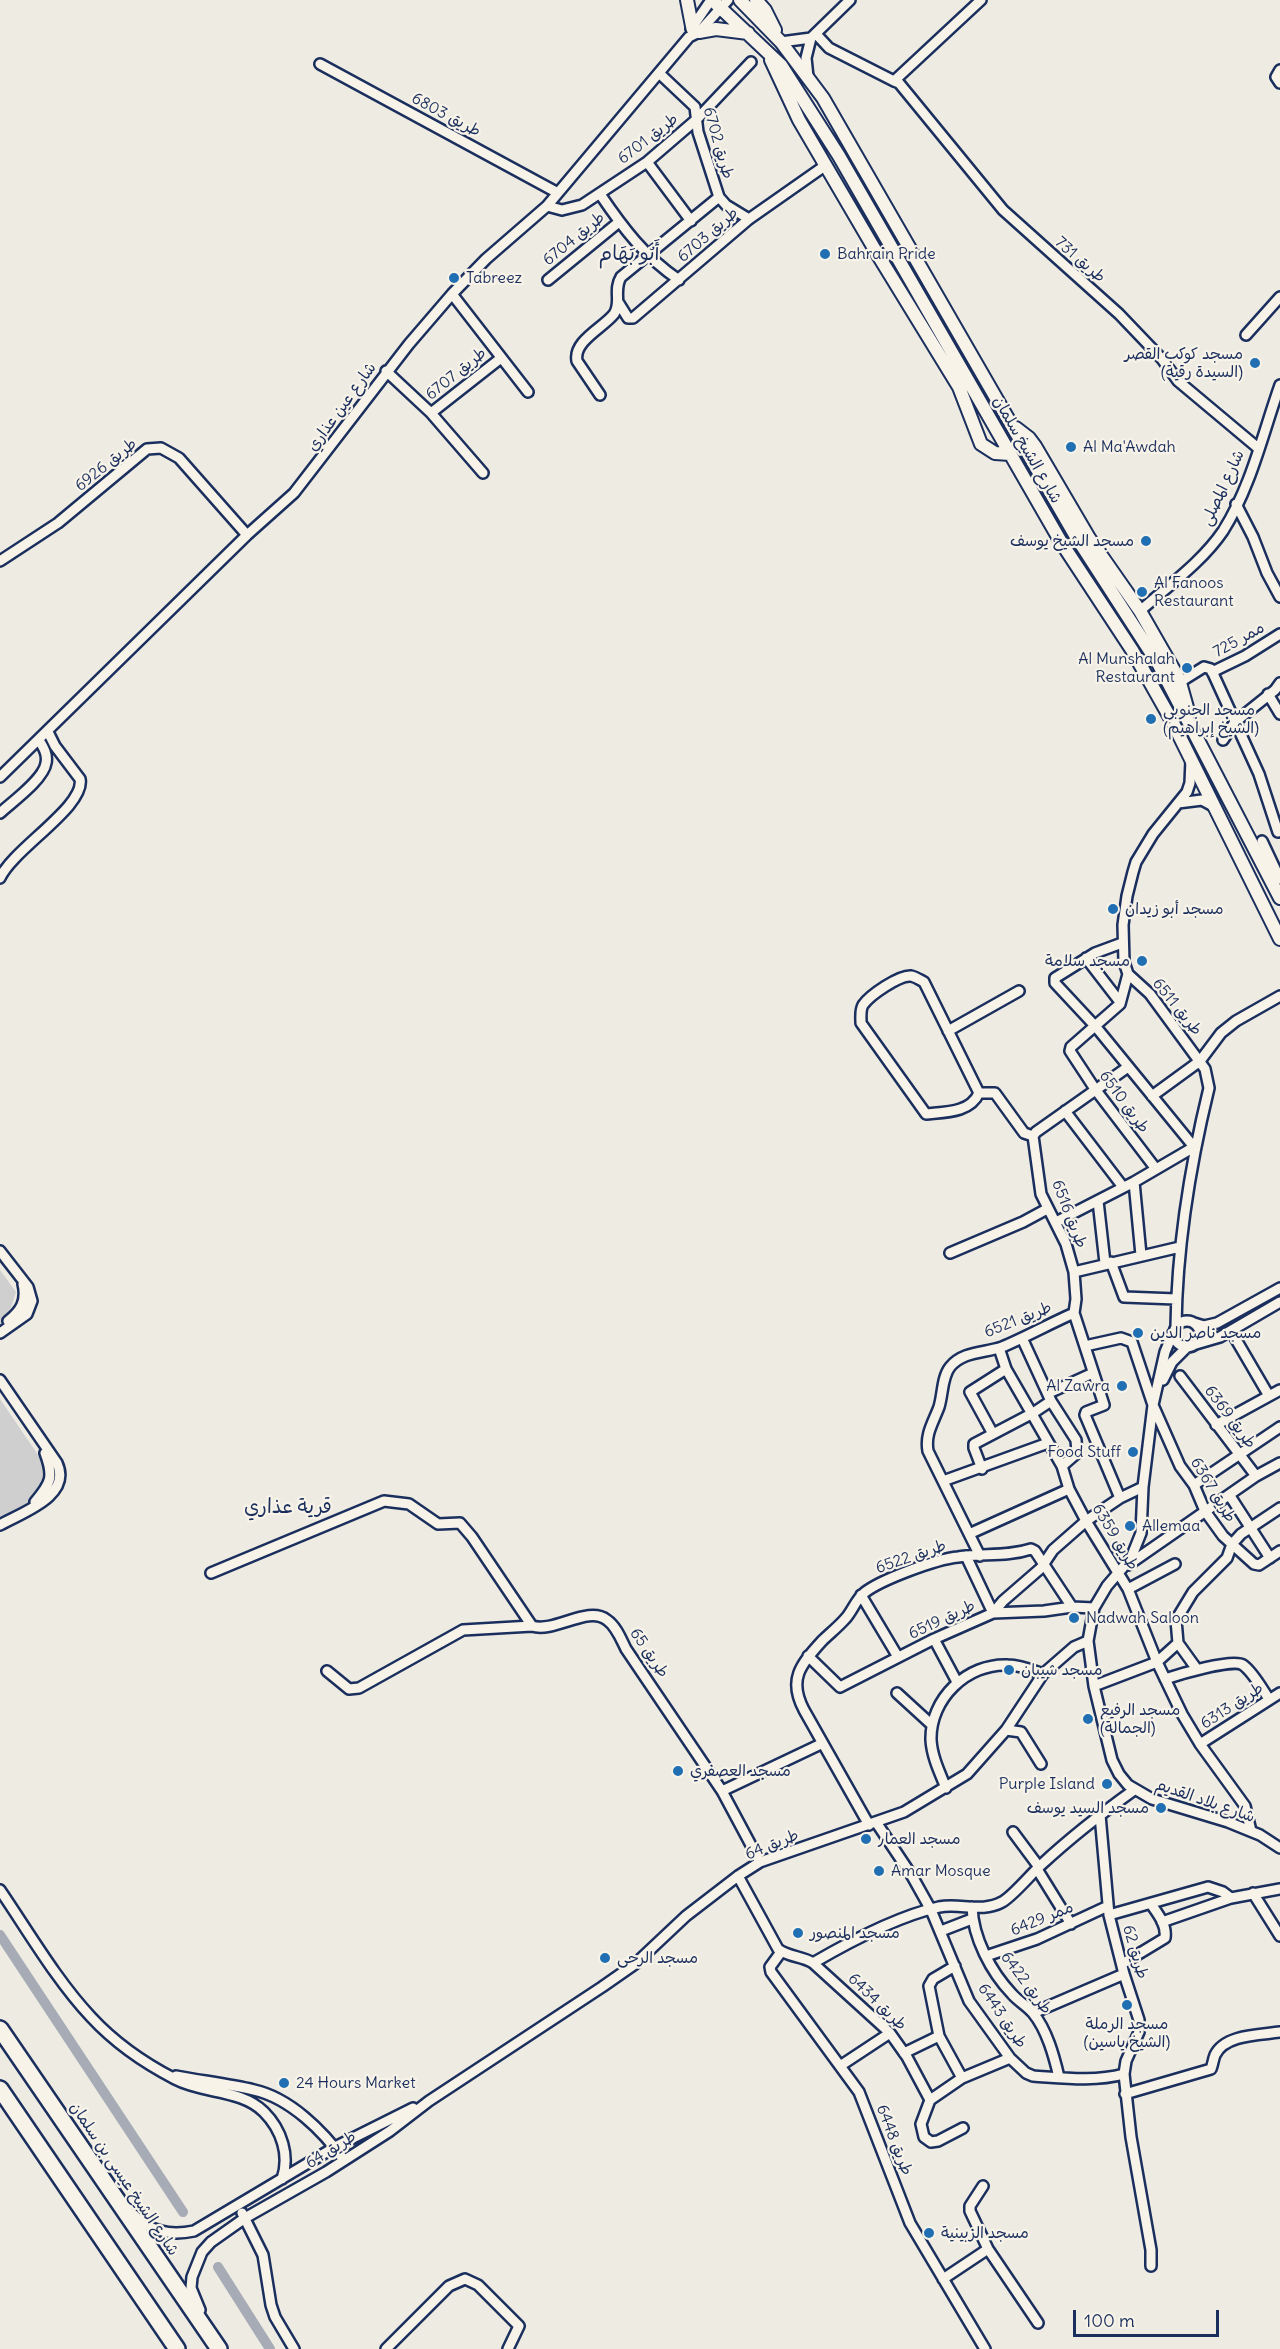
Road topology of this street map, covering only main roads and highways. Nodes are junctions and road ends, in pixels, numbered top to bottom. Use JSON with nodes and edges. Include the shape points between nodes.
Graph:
{"nodes":[{"id":1,"x":687,"y":0,"type":"edge"},
{"id":2,"x":740,"y":0,"type":"edge"},
{"id":3,"x":756,"y":0,"type":"edge"},
{"id":4,"x":718,"y":2,"type":"edge"},
{"id":5,"x":749,"y":34,"type":"junction"},
{"id":6,"x":781,"y":42,"type":"junction"},
{"id":7,"x":767,"y":51,"type":"junction"},
{"id":8,"x":1012,"y":426,"type":"junction"},
{"id":9,"x":1010,"y":454,"type":"junction"},
{"id":10,"x":1190,"y":721,"type":"junction"},
{"id":11,"x":1280,"y":898,"type":"edge"},
{"id":12,"x":1280,"y":939,"type":"edge"},
{"id":13,"x":0,"y":2029,"type":"edge"},
{"id":14,"x":0,"y":2089,"type":"edge"},
{"id":15,"x":155,"y":2319,"type":"junction"},
{"id":16,"x":170,"y":2349,"type":"edge"},
{"id":17,"x":177,"y":2349,"type":"edge"},
{"id":18,"x":220,"y":2349,"type":"edge"}],
"edges":[{"from":1,"to":5,"type":"main road","via":[[693,32],[716,29]]},
{"from":2,"to":6,"type":"main road","name":"شارع الشيخ سلمان"},
{"from":3,"to":6,"type":"main road"},
{"from":4,"to":5,"type":"main road","name":"شارع الشيخ سلمان"},
{"from":5,"to":7,"type":"main road","name":"شارع الشيخ سلمان"},
{"from":6,"to":8,"type":"main road","name":"شارع الشيخ سلمان","via":[[823,98]]},
{"from":7,"to":9,"type":"main road","name":"شارع الشيخ سلمان","via":[[781,65],[839,156]]},
{"from":7,"to":9,"type":"main road","via":[[790,105],[959,387],[981,444],[995,453]]},
{"from":8,"to":10,"type":"main road","name":"شارع الشيخ سلمان"},
{"from":8,"to":10,"type":"main road","via":[[1035,446],[1089,538],[1140,611],[1180,682]]},
{"from":9,"to":12,"type":"main road","name":"شارع الشيخ سلمان","via":[[1131,650],[1191,757]]},
{"from":10,"to":11,"type":"main road","name":"شارع الشيخ سلمان","via":[[1257,843]]},
{"from":13,"to":18,"type":"highway","name":"شارع الشيخ عيسى بن سلمان"},
{"from":14,"to":15,"type":"highway"},
{"from":15,"to":16,"type":"highway"},
{"from":15,"to":17,"type":"highway"}]}
